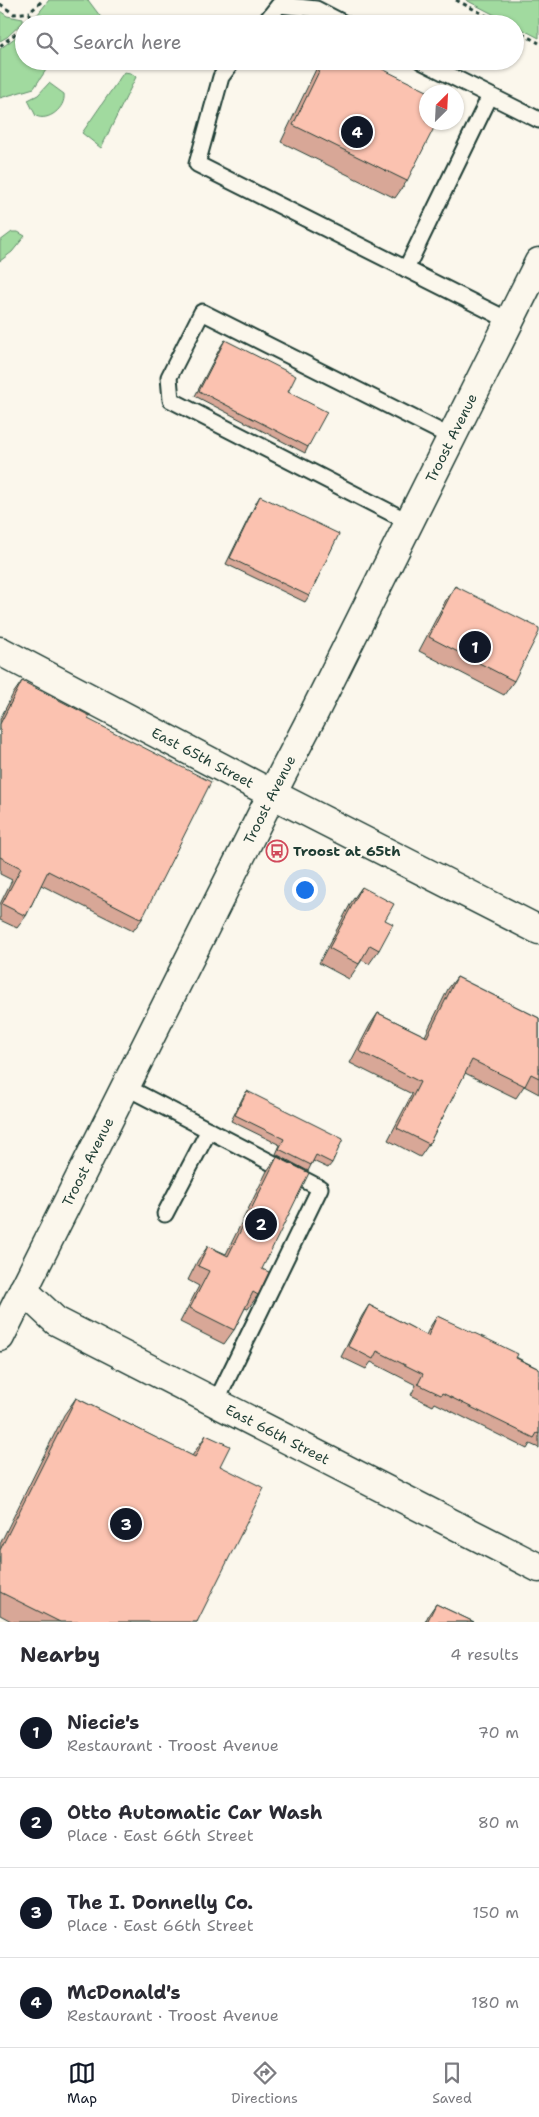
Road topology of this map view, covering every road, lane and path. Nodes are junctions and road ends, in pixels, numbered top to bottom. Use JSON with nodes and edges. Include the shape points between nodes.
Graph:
{"nodes":[{"id":1,"x":43,"y":0,"type":"edge"},
{"id":2,"x":456,"y":0,"type":"edge"},
{"id":3,"x":280,"y":2,"type":"edge"},
{"id":4,"x":0,"y":4,"type":"edge"},
{"id":5,"x":30,"y":12,"type":"joint"},
{"id":6,"x":271,"y":15,"type":"edge"},
{"id":7,"x":328,"y":15,"type":"edge"},
{"id":8,"x":485,"y":15,"type":"edge"},
{"id":9,"x":15,"y":33,"type":"edge"},
{"id":10,"x":524,"y":35,"type":"edge"},
{"id":11,"x":539,"y":43,"type":"edge"},
{"id":12,"x":0,"y":46,"type":"edge"},
{"id":13,"x":226,"y":70,"type":"edge"},
{"id":14,"x":439,"y":70,"type":"edge"},
{"id":15,"x":490,"y":96,"type":"junction"},
{"id":16,"x":539,"y":120,"type":"edge"},
{"id":17,"x":539,"y":262,"type":"edge"},
{"id":18,"x":406,"y":269,"type":"junction"},
{"id":19,"x":510,"y":321,"type":"junction"},
{"id":20,"x":451,"y":437,"type":"junction"},
{"id":21,"x":409,"y":522,"type":"junction"},
{"id":22,"x":0,"y":651,"type":"edge"},
{"id":23,"x":272,"y":794,"type":"junction"},
{"id":24,"x":539,"y":930,"type":"edge"},
{"id":25,"x":126,"y":1087,"type":"junction"},
{"id":26,"x":209,"y":1130,"type":"junction"},
{"id":27,"x":165,"y":1214,"type":"dead end"},
{"id":28,"x":23,"y":1290,"type":"junction"},
{"id":29,"x":0,"y":1337,"type":"edge"},
{"id":30,"x":216,"y":1402,"type":"junction"},
{"id":31,"x":539,"y":1568,"type":"edge"}],
"edges":[{"from":1,"to":5,"type":"path"},
{"from":2,"to":8,"type":"path"},
{"from":3,"to":6,"type":"lane"},
{"from":3,"to":7,"type":"lane","via":[[316,9]]},
{"from":4,"to":5,"type":"path","via":[[14,14]]},
{"from":9,"to":12,"type":"path"},
{"from":10,"to":11,"type":"path"},
{"from":13,"to":18,"type":"lane","via":[[220,77],[197,164]]},
{"from":14,"to":15,"type":"lane"},
{"from":15,"to":16,"type":"lane"},
{"from":15,"to":18,"type":"lane"},
{"from":17,"to":19,"type":"main road","name":"Troost Avenue"},
{"from":18,"to":19,"type":"lane"},
{"from":19,"to":20,"type":"main road","name":"Troost Avenue"},
{"from":20,"to":21,"type":"main road","name":"Troost Avenue"},
{"from":20,"to":21,"type":"lane","via":[[202,312],[169,377],[171,400]]},
{"from":21,"to":23,"type":"main road","name":"Troost Avenue"},
{"from":22,"to":23,"type":"main road","name":"East 65th Street"},
{"from":23,"to":24,"type":"main road","name":"East 65th Street"},
{"from":23,"to":25,"type":"main road","name":"Troost Avenue"},
{"from":25,"to":26,"type":"lane"},
{"from":25,"to":28,"type":"main road","name":"Troost Avenue"},
{"from":26,"to":27,"type":"lane"},
{"from":26,"to":30,"type":"lane","via":[[320,1188]]},
{"from":28,"to":29,"type":"main road","name":"Troost Avenue"},
{"from":28,"to":30,"type":"main road","name":"East 66th Street","via":[[56,1321]]},
{"from":30,"to":31,"type":"main road","name":"East 66th Street"}]}
